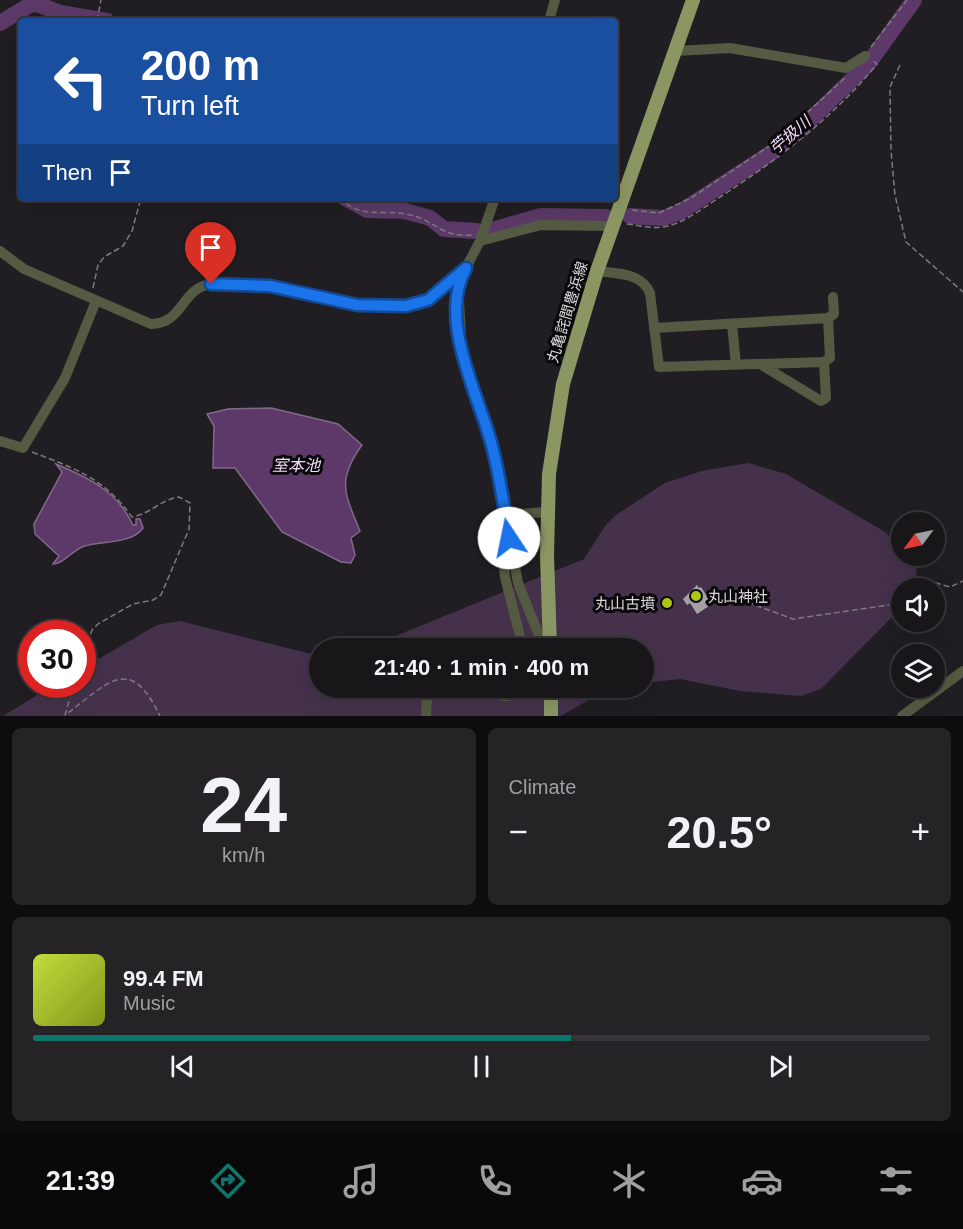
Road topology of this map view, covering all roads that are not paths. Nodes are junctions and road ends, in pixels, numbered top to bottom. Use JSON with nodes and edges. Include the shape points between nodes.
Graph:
{"nodes":[{"id":1,"x":555,"y":0,"type":"edge"},
{"id":2,"x":693,"y":0,"type":"edge"},
{"id":3,"x":550,"y":18,"type":"edge"},
{"id":4,"x":675,"y":51,"type":"junction"},
{"id":5,"x":865,"y":56,"type":"road end"},
{"id":6,"x":494,"y":201,"type":"edge"},
{"id":7,"x":618,"y":224,"type":"junction"},
{"id":8,"x":481,"y":238,"type":"junction"},
{"id":9,"x":0,"y":251,"type":"edge"},
{"id":10,"x":466,"y":268,"type":"junction"},
{"id":11,"x":597,"y":271,"type":"junction"},
{"id":12,"x":833,"y":297,"type":"dead end"},
{"id":13,"x":94,"y":300,"type":"junction"},
{"id":14,"x":828,"y":318,"type":"junction"},
{"id":15,"x":732,"y":324,"type":"junction"},
{"id":16,"x":654,"y":328,"type":"junction"},
{"id":17,"x":824,"y":362,"type":"junction"},
{"id":18,"x":736,"y":364,"type":"junction"},
{"id":19,"x":760,"y":364,"type":"junction"},
{"id":20,"x":0,"y":441,"type":"edge"},
{"id":21,"x":547,"y":512,"type":"junction"},
{"id":22,"x":505,"y":515,"type":"junction"},
{"id":23,"x":520,"y":638,"type":"edge"},
{"id":24,"x":540,"y":638,"type":"edge"},
{"id":25,"x":550,"y":638,"type":"edge"},
{"id":26,"x":963,"y":671,"type":"edge"},
{"id":27,"x":427,"y":698,"type":"edge"},
{"id":28,"x":551,"y":698,"type":"edge"},
{"id":29,"x":426,"y":716,"type":"edge"},
{"id":30,"x":551,"y":716,"type":"edge"},
{"id":31,"x":902,"y":716,"type":"edge"}],
"edges":[{"from":1,"to":3,"type":"street"},
{"from":2,"to":4,"type":"main road","name":"丸亀詫間豊浜線"},
{"from":4,"to":5,"type":"street","via":[[730,48],[846,68]]},
{"from":4,"to":7,"type":"main road","name":"丸亀詫間豊浜線"},
{"from":6,"to":8,"type":"street"},
{"from":7,"to":8,"type":"street","via":[[541,225]]},
{"from":7,"to":11,"type":"main road","name":"丸亀詫間豊浜線"},
{"from":8,"to":10,"type":"street"},
{"from":9,"to":13,"type":"street","via":[[24,269]]},
{"from":10,"to":13,"type":"street","via":[[428,300],[406,306],[357,305],[270,286],[211,284],[194,291],[167,322],[151,324]]},
{"from":10,"to":22,"type":"street","via":[[456,295],[462,355],[493,448]]},
{"from":11,"to":16,"type":"street","via":[[637,277],[646,283]]},
{"from":11,"to":21,"type":"main road","name":"丸亀詫間豊浜線","via":[[563,384],[550,463]]},
{"from":12,"to":14,"type":"street","via":[[834,314]]},
{"from":13,"to":20,"type":"street","via":[[65,378],[23,448]]},
{"from":14,"to":15,"type":"street"},
{"from":14,"to":17,"type":"street","via":[[830,358]]},
{"from":15,"to":16,"type":"street"},
{"from":15,"to":18,"type":"street"},
{"from":16,"to":18,"type":"street","via":[[659,367]]},
{"from":17,"to":19,"type":"street"},
{"from":17,"to":19,"type":"street","via":[[826,398],[821,401]]},
{"from":18,"to":19,"type":"street"},
{"from":21,"to":22,"type":"street"},
{"from":21,"to":25,"type":"main road","name":"丸亀詫間豊浜線"},
{"from":22,"to":23,"type":"street","via":[[498,520],[505,577]]},
{"from":22,"to":24,"type":"street","via":[[518,584]]},
{"from":26,"to":31,"type":"street"},
{"from":27,"to":29,"type":"street"},
{"from":28,"to":30,"type":"main road"}]}
